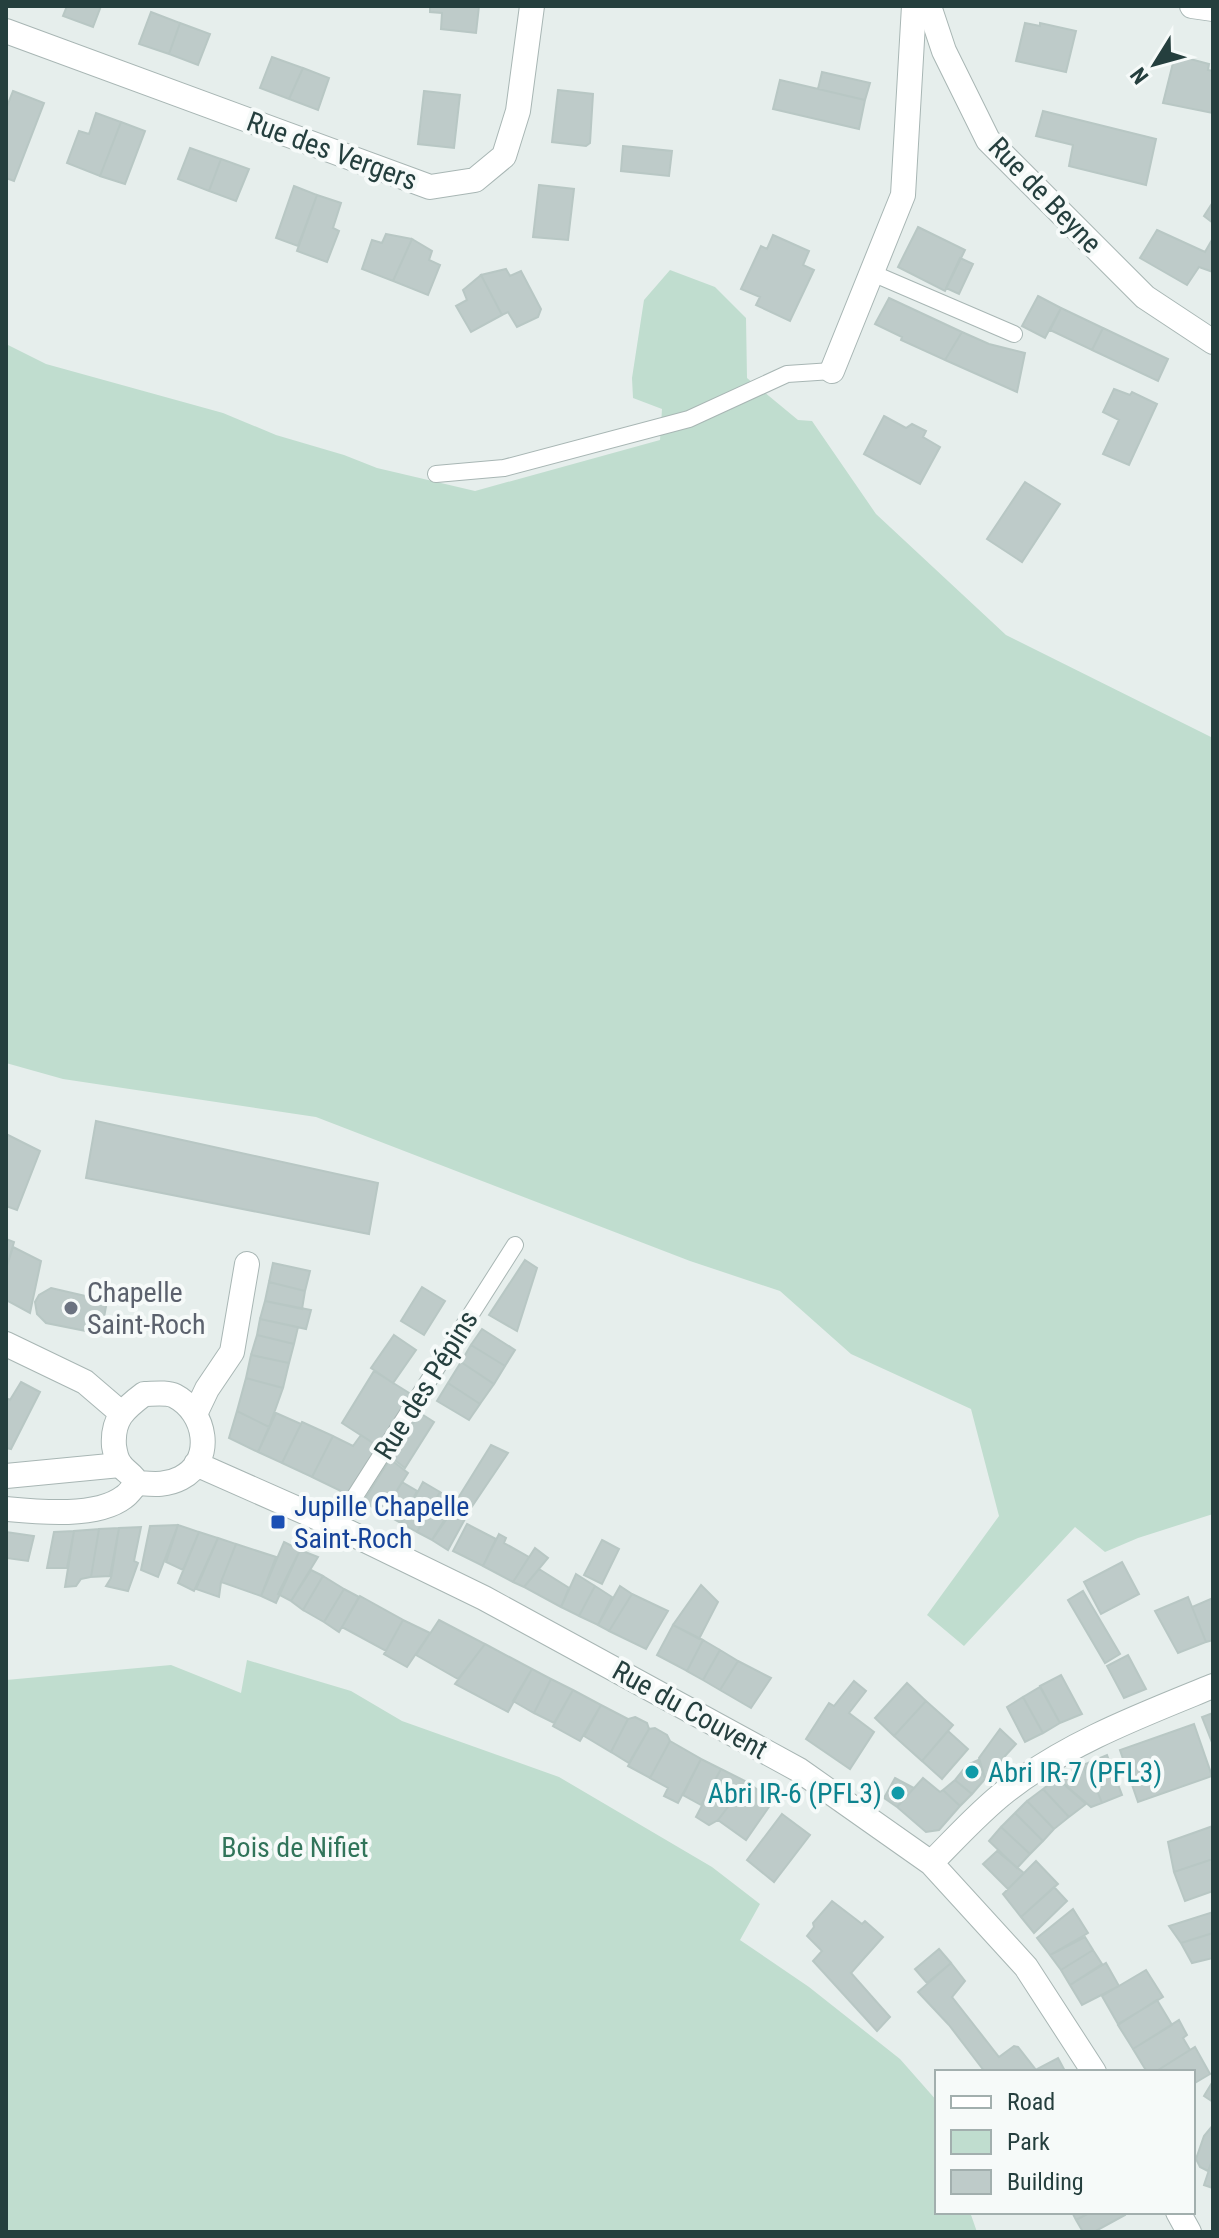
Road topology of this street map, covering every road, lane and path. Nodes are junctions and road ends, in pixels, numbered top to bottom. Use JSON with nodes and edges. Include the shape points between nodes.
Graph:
{"nodes":[{"id":1,"x":532,"y":6,"type":"edge"},
{"id":2,"x":914,"y":6,"type":"edge"},
{"id":3,"x":929,"y":6,"type":"edge"},
{"id":4,"x":1192,"y":6,"type":"edge"},
{"id":5,"x":1213,"y":9,"type":"edge"},
{"id":6,"x":8,"y":34,"type":"edge"},
{"id":7,"x":872,"y":273,"type":"junction"},
{"id":8,"x":1014,"y":334,"type":"dead end"},
{"id":9,"x":1213,"y":342,"type":"edge"},
{"id":10,"x":832,"y":371,"type":"joint"},
{"id":11,"x":436,"y":474,"type":"dead end"},
{"id":12,"x":515,"y":1245,"type":"dead end"},
{"id":13,"x":247,"y":1264,"type":"dead end"},
{"id":14,"x":6,"y":1344,"type":"edge"},
{"id":15,"x":120,"y":1412,"type":"junction"},
{"id":16,"x":196,"y":1412,"type":"junction"},
{"id":17,"x":196,"y":1464,"type":"junction"},
{"id":18,"x":120,"y":1465,"type":"junction"},
{"id":19,"x":6,"y":1476,"type":"edge"},
{"id":20,"x":137,"y":1483,"type":"junction"},
{"id":21,"x":6,"y":1509,"type":"edge"},
{"id":22,"x":336,"y":1526,"type":"junction"},
{"id":23,"x":1213,"y":1686,"type":"edge"},
{"id":24,"x":931,"y":1863,"type":"junction"},
{"id":25,"x":1093,"y":2070,"type":"edge"},
{"id":26,"x":1179,"y":2214,"type":"edge"},
{"id":27,"x":1189,"y":2232,"type":"edge"}],
"edges":[{"from":1,"to":6,"type":"street","name":"Rue des Vergers","via":[[518,111],[504,156],[475,180],[430,187]]},
{"from":2,"to":7,"type":"street","via":[[903,195]]},
{"from":3,"to":9,"type":"street","name":"Rue de Beyne","via":[[944,51],[988,140],[1145,297]]},
{"from":4,"to":5,"type":"street"},
{"from":7,"to":8,"type":"lane"},
{"from":7,"to":10,"type":"street"},
{"from":10,"to":11,"type":"lane","via":[[787,374],[689,419],[504,468]]},
{"from":12,"to":22,"type":"lane","name":"Rue des Pépins"},
{"from":13,"to":16,"type":"street","via":[[232,1352]]},
{"from":14,"to":15,"type":"street","via":[[85,1382]]},
{"from":15,"to":16,"type":"street","via":[[144,1394],[173,1394]]},
{"from":15,"to":18,"type":"street","via":[[113,1431]]},
{"from":16,"to":17,"type":"street","via":[[205,1438]]},
{"from":17,"to":20,"type":"street","via":[[183,1478]]},
{"from":17,"to":22,"type":"street","name":"Rue du Couvent"},
{"from":18,"to":19,"type":"street"},
{"from":18,"to":20,"type":"street"},
{"from":20,"to":21,"type":"street","via":[[124,1498],[107,1505],[58,1514]]},
{"from":22,"to":24,"type":"street","name":"Rue du Couvent","via":[[484,1598],[799,1770]]},
{"from":23,"to":24,"type":"street","via":[[1061,1754],[1005,1791]]},
{"from":24,"to":25,"type":"street","name":"Rue du Couvent","via":[[1026,1967]]},
{"from":26,"to":27,"type":"street"}]}
